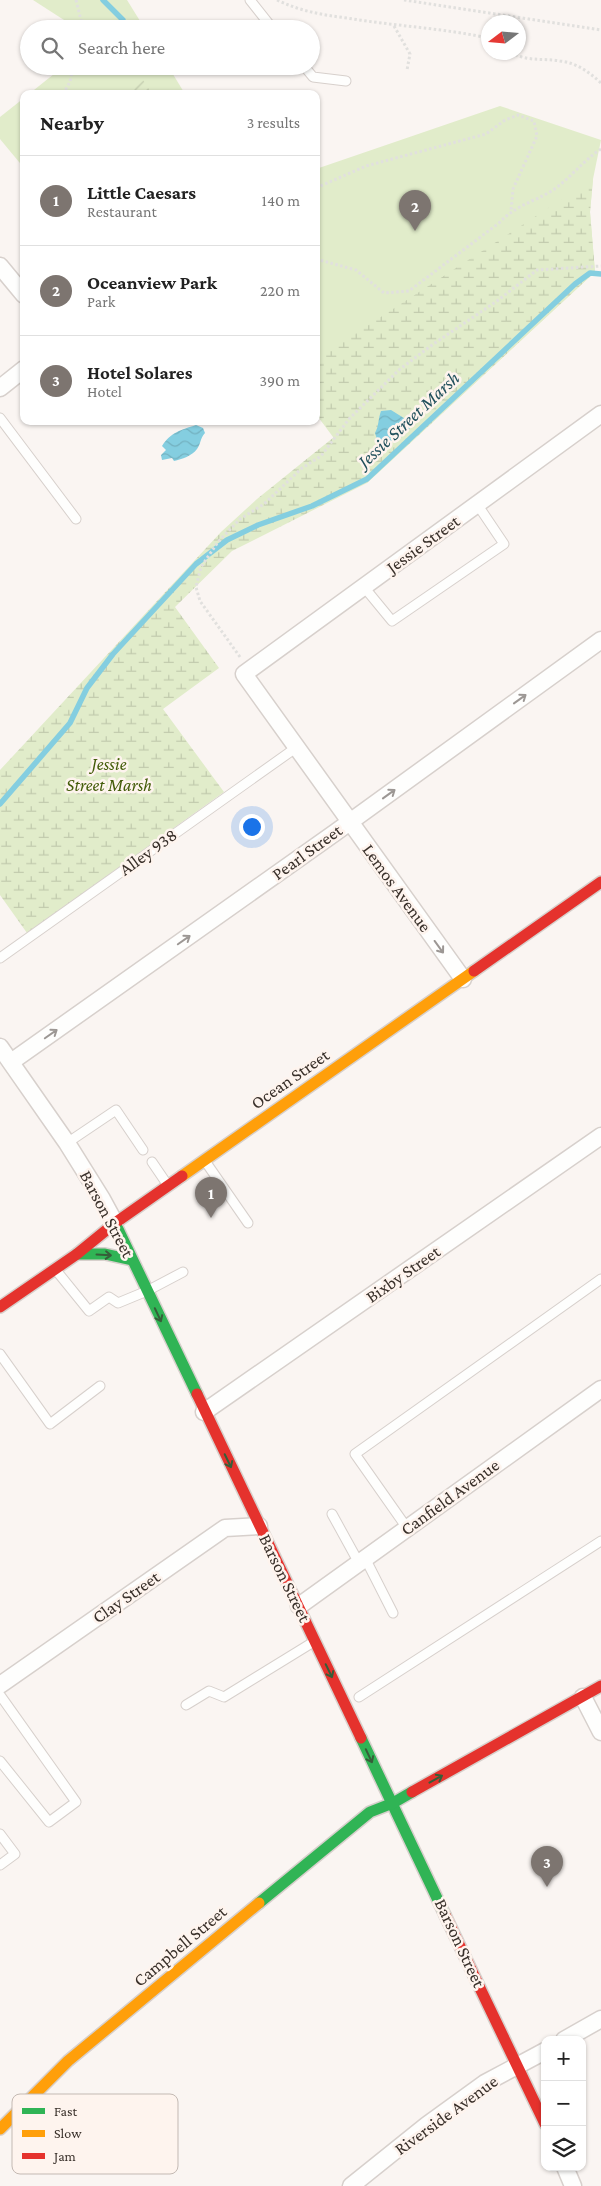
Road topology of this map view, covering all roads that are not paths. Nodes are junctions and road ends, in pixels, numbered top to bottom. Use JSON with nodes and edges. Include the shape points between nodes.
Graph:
{"nodes":[{"id":1,"x":250,"y":0,"type":"edge"},
{"id":2,"x":266,"y":20,"type":"edge"},
{"id":3,"x":311,"y":75,"type":"edge"},
{"id":4,"x":346,"y":81,"type":"dead end"},
{"id":5,"x":0,"y":266,"type":"edge"},
{"id":6,"x":20,"y":290,"type":"edge"},
{"id":7,"x":20,"y":372,"type":"edge"},
{"id":8,"x":0,"y":388,"type":"edge"},
{"id":9,"x":601,"y":414,"type":"edge"},
{"id":10,"x":0,"y":418,"type":"edge"},
{"id":11,"x":477,"y":504,"type":"junction"},
{"id":12,"x":76,"y":519,"type":"dead end"},
{"id":13,"x":364,"y":587,"type":"junction"},
{"id":14,"x":601,"y":640,"type":"edge"},
{"id":15,"x":244,"y":674,"type":"joint"},
{"id":16,"x":297,"y":747,"type":"junction"},
{"id":17,"x":349,"y":822,"type":"junction"},
{"id":18,"x":601,"y":882,"type":"edge"},
{"id":19,"x":0,"y":958,"type":"edge"},
{"id":20,"x":463,"y":979,"type":"junction"},
{"id":21,"x":0,"y":1047,"type":"edge"},
{"id":22,"x":12,"y":1062,"type":"junction"},
{"id":23,"x":601,"y":1136,"type":"edge"},
{"id":24,"x":67,"y":1143,"type":"junction"},
{"id":25,"x":143,"y":1150,"type":"dead end"},
{"id":26,"x":204,"y":1160,"type":"junction"},
{"id":27,"x":152,"y":1162,"type":"dead end"},
{"id":28,"x":168,"y":1186,"type":"junction"},
{"id":29,"x":115,"y":1223,"type":"junction"},
{"id":30,"x":248,"y":1224,"type":"dead end"},
{"id":31,"x":77,"y":1254,"type":"junction"},
{"id":32,"x":132,"y":1260,"type":"junction"},
{"id":33,"x":54,"y":1269,"type":"junction"},
{"id":34,"x":183,"y":1272,"type":"dead end"},
{"id":35,"x":601,"y":1279,"type":"edge"},
{"id":36,"x":147,"y":1291,"type":"junction"},
{"id":37,"x":0,"y":1307,"type":"edge"},
{"id":38,"x":0,"y":1354,"type":"edge"},
{"id":39,"x":100,"y":1386,"type":"dead end"},
{"id":40,"x":601,"y":1389,"type":"edge"},
{"id":41,"x":204,"y":1412,"type":"junction"},
{"id":42,"x":332,"y":1514,"type":"dead end"},
{"id":43,"x":259,"y":1526,"type":"junction"},
{"id":44,"x":406,"y":1528,"type":"junction"},
{"id":45,"x":601,"y":1541,"type":"edge"},
{"id":46,"x":362,"y":1561,"type":"junction"},
{"id":47,"x":298,"y":1606,"type":"junction"},
{"id":48,"x":393,"y":1613,"type":"dead end"},
{"id":49,"x":315,"y":1641,"type":"junction"},
{"id":50,"x":0,"y":1685,"type":"edge"},
{"id":51,"x":601,"y":1686,"type":"edge"},
{"id":52,"x":0,"y":1695,"type":"edge"},
{"id":53,"x":359,"y":1696,"type":"dead end"},
{"id":54,"x":583,"y":1697,"type":"junction"},
{"id":55,"x":186,"y":1706,"type":"dead end"},
{"id":56,"x":601,"y":1732,"type":"edge"},
{"id":57,"x":0,"y":1761,"type":"edge"},
{"id":58,"x":393,"y":1803,"type":"junction"},
{"id":59,"x":0,"y":1834,"type":"edge"},
{"id":60,"x":0,"y":1865,"type":"edge"},
{"id":61,"x":601,"y":2019,"type":"edge"},
{"id":62,"x":571,"y":2036,"type":"edge"},
{"id":63,"x":541,"y":2053,"type":"edge"},
{"id":64,"x":518,"y":2065,"type":"junction"},
{"id":65,"x":35,"y":2094,"type":"edge"},
{"id":66,"x":541,"y":2115,"type":"edge"},
{"id":67,"x":12,"y":2117,"type":"edge"},
{"id":68,"x":0,"y":2129,"type":"edge"},
{"id":69,"x":567,"y":2171,"type":"edge"},
{"id":70,"x":351,"y":2186,"type":"edge"},
{"id":71,"x":573,"y":2186,"type":"edge"}],
"edges":[{"from":1,"to":2,"type":"lane"},
{"from":3,"to":4,"type":"lane"},
{"from":5,"to":6,"type":"street"},
{"from":7,"to":8,"type":"street"},
{"from":9,"to":11,"type":"street","name":"Jessie Street"},
{"from":10,"to":12,"type":"lane"},
{"from":11,"to":13,"type":"street","name":"Jessie Street"},
{"from":11,"to":13,"type":"lane","via":[[504,544],[392,621]]},
{"from":13,"to":15,"type":"street","name":"Jessie Street"},
{"from":17,"to":14,"type":"street","name":"Pearl Street","one_way":true},
{"from":15,"to":16,"type":"street","name":"Lemos Avenue"},
{"from":16,"to":17,"type":"street","name":"Lemos Avenue"},
{"from":16,"to":19,"type":"lane","name":"Alley 938"},
{"from":17,"to":20,"type":"street","name":"Lemos Avenue","one_way":true},
{"from":22,"to":17,"type":"street","name":"Pearl Street","one_way":true},
{"from":18,"to":20,"type":"street","name":"Ocean Street"},
{"from":20,"to":26,"type":"street","name":"Ocean Street"},
{"from":21,"to":22,"type":"street","name":"Barson Street"},
{"from":22,"to":24,"type":"street","name":"Barson Street"},
{"from":23,"to":41,"type":"street","name":"Bixby Street"},
{"from":24,"to":25,"type":"lane","via":[[116,1110]]},
{"from":24,"to":29,"type":"street","name":"Barson Street"},
{"from":26,"to":28,"type":"street","name":"Ocean Street"},
{"from":26,"to":30,"type":"lane"},
{"from":27,"to":28,"type":"lane"},
{"from":28,"to":29,"type":"street","name":"Ocean Street"},
{"from":29,"to":31,"type":"street","name":"Ocean Street"},
{"from":29,"to":32,"type":"street","name":"Barson Street"},
{"from":31,"to":32,"type":"street","one_way":true,"via":[[105,1254]]},
{"from":31,"to":33,"type":"street","name":"Ocean Street"},
{"from":32,"to":36,"type":"street","name":"Barson Street"},
{"from":33,"to":36,"type":"lane","via":[[88,1311],[109,1298],[118,1303]]},
{"from":33,"to":37,"type":"street","name":"Ocean Street"},
{"from":34,"to":36,"type":"lane"},
{"from":35,"to":44,"type":"lane","via":[[355,1454]]},
{"from":36,"to":41,"type":"street","name":"Barson Street","one_way":true},
{"from":38,"to":39,"type":"lane","via":[[50,1424]]},
{"from":40,"to":44,"type":"street","name":"Canfield Avenue"},
{"from":41,"to":43,"type":"street","name":"Barson Street","one_way":true},
{"from":42,"to":46,"type":"lane"},
{"from":43,"to":47,"type":"street","name":"Barson Street"},
{"from":43,"to":50,"type":"street","name":"Clay Street","via":[[226,1528]]},
{"from":44,"to":46,"type":"street","name":"Canfield Avenue"},
{"from":45,"to":53,"type":"lane"},
{"from":46,"to":47,"type":"street","name":"Canfield Avenue"},
{"from":46,"to":48,"type":"lane"},
{"from":47,"to":49,"type":"street","name":"Barson Street"},
{"from":49,"to":55,"type":"lane","via":[[224,1697],[209,1691]]},
{"from":49,"to":58,"type":"street","name":"Barson Street","one_way":true},
{"from":51,"to":54,"type":"street"},
{"from":52,"to":57,"type":"lane","via":[[76,1802],[49,1822]]},
{"from":54,"to":56,"type":"street"},
{"from":58,"to":54,"type":"street","one_way":true},
{"from":58,"to":64,"type":"street","name":"Barson Street"},
{"from":58,"to":65,"type":"street","name":"Campbell Street","via":[[370,1812],[75,2055]]},
{"from":59,"to":60,"type":"lane","via":[[15,1854]]},
{"from":61,"to":62,"type":"street"},
{"from":63,"to":64,"type":"street","name":"Riverside Avenue"},
{"from":64,"to":66,"type":"street","name":"Barson Street"},
{"from":64,"to":70,"type":"street","name":"Riverside Avenue","via":[[485,2083],[427,2125]]},
{"from":67,"to":68,"type":"street","name":"Campbell Street"},
{"from":69,"to":71,"type":"street"}]}
